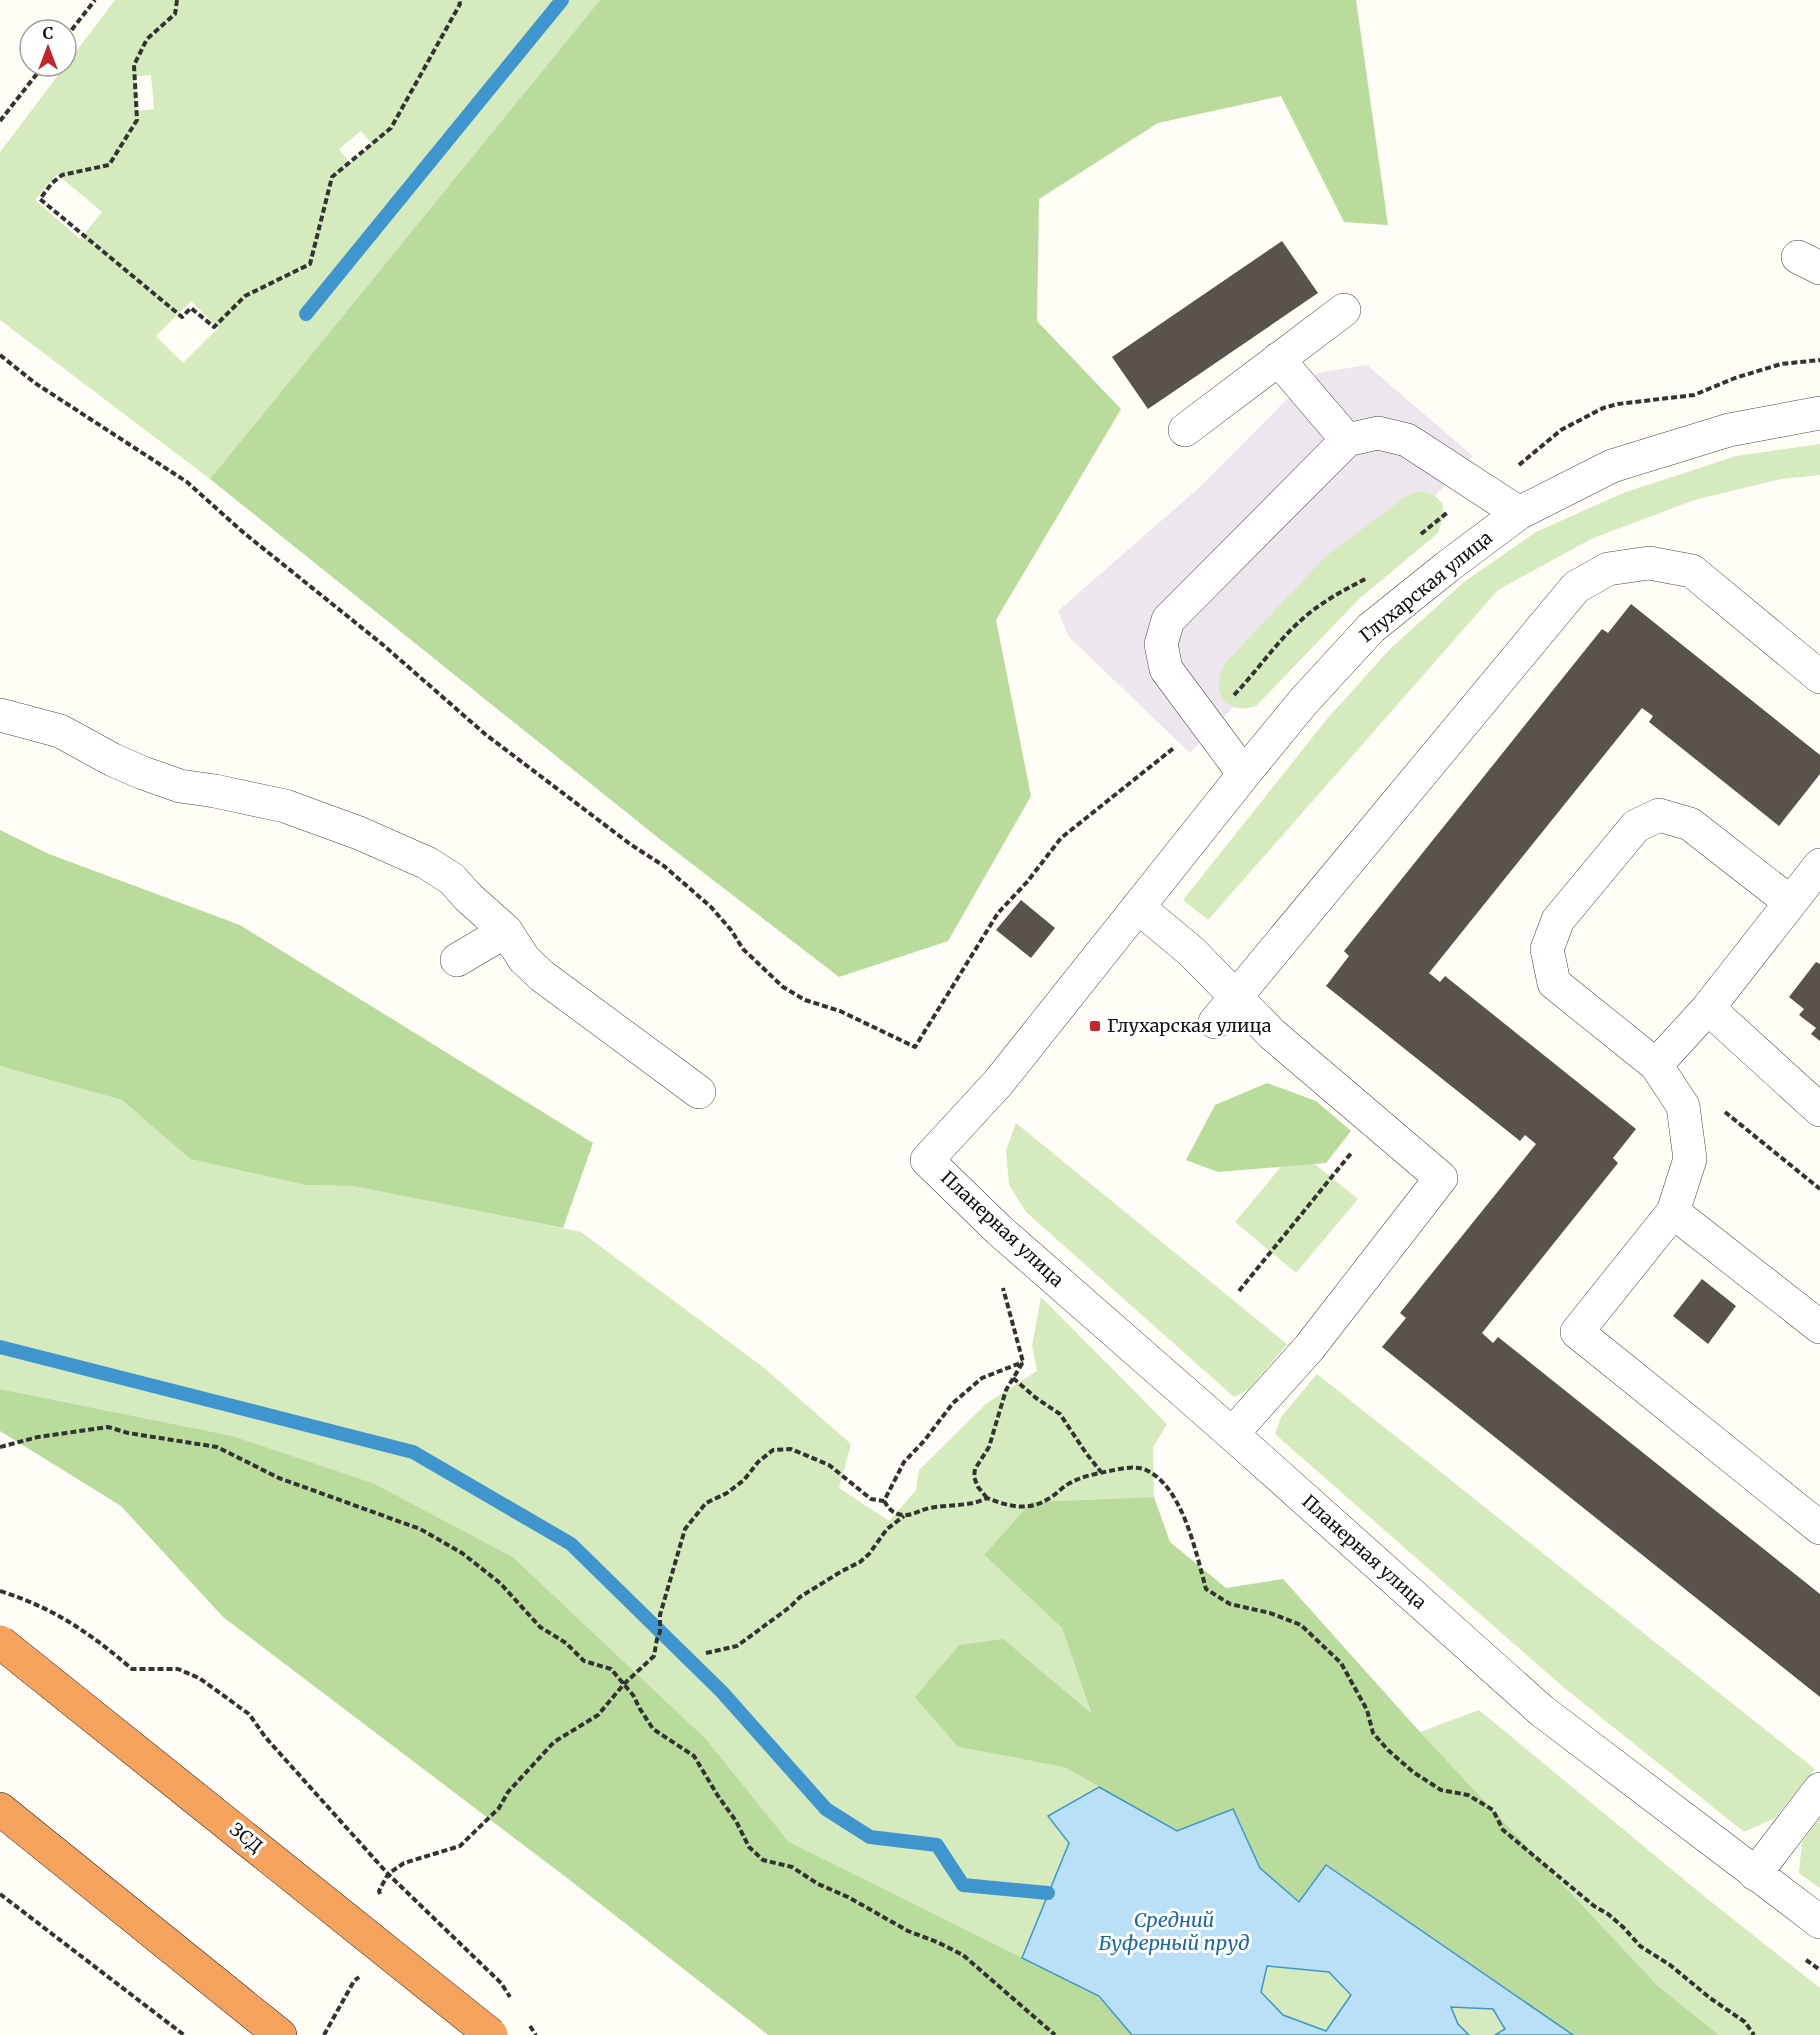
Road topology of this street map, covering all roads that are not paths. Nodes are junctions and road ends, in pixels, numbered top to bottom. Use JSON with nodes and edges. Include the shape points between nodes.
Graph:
{"nodes":[{"id":1,"x":1344,"y":310,"type":"dead end"},
{"id":2,"x":1278,"y":359,"type":"junction"},
{"id":3,"x":1820,"y":413,"type":"edge"},
{"id":4,"x":1185,"y":430,"type":"dead end"},
{"id":5,"x":1347,"y":440,"type":"junction"},
{"id":6,"x":1519,"y":513,"type":"junction"},
{"id":7,"x":1820,"y":677,"type":"edge"},
{"id":8,"x":0,"y":715,"type":"edge"},
{"id":9,"x":1244,"y":774,"type":"junction"},
{"id":10,"x":1820,"y":864,"type":"edge"},
{"id":11,"x":1790,"y":902,"type":"junction"},
{"id":12,"x":1138,"y":908,"type":"junction"},
{"id":13,"x":506,"y":931,"type":"junction"},
{"id":14,"x":457,"y":960,"type":"dead end"},
{"id":15,"x":1708,"y":1008,"type":"junction"},
{"id":16,"x":1225,"y":1010,"type":"junction"},
{"id":17,"x":1656,"y":1065,"type":"junction"},
{"id":18,"x":699,"y":1092,"type":"dead end"},
{"id":19,"x":1820,"y":1110,"type":"edge"},
{"id":20,"x":927,"y":1160,"type":"joint"},
{"id":21,"x":1672,"y":1212,"type":"junction"},
{"id":22,"x":1820,"y":1327,"type":"edge"},
{"id":23,"x":1232,"y":1434,"type":"junction"},
{"id":24,"x":1820,"y":1528,"type":"edge"},
{"id":25,"x":0,"y":1642,"type":"edge"},
{"id":26,"x":1820,"y":1789,"type":"edge"},
{"id":27,"x":0,"y":1809,"type":"edge"},
{"id":28,"x":1755,"y":1874,"type":"junction"},
{"id":29,"x":1820,"y":1922,"type":"edge"},
{"id":30,"x":280,"y":2035,"type":"edge"},
{"id":31,"x":491,"y":2035,"type":"edge"}],
"edges":[{"from":1,"to":2,"type":"street"},
{"from":2,"to":4,"type":"street"},
{"from":2,"to":5,"type":"street"},
{"from":3,"to":6,"type":"street","name":"Глухарская улица","via":[[1729,430],[1612,466]]},
{"from":5,"to":6,"type":"street","via":[[1377,432],[1407,440]]},
{"from":5,"to":9,"type":"street","via":[[1168,620],[1161,644],[1166,669]]},
{"from":6,"to":9,"type":"street","name":"Глухарская улица","via":[[1371,628]]},
{"from":7,"to":16,"type":"street","via":[[1692,571],[1649,563],[1608,569],[1575,587]]},
{"from":8,"to":13,"type":"street","via":[[60,731],[113,760],[180,786],[285,806],[359,832],[427,863],[452,879]]},
{"from":9,"to":12,"type":"street","name":"Глухарская улица"},
{"from":10,"to":11,"type":"street"},
{"from":11,"to":15,"type":"street"},
{"from":11,"to":17,"type":"street","via":[[1690,824],[1659,815],[1636,826],[1558,920],[1547,949],[1554,983]]},
{"from":12,"to":16,"type":"street","via":[[1192,952]]},
{"from":12,"to":20,"type":"street","name":"Глухарская улица","via":[[998,1083]]},
{"from":13,"to":14,"type":"street"},
{"from":13,"to":18,"type":"street","via":[[524,959],[542,976]]},
{"from":15,"to":17,"type":"street"},
{"from":15,"to":19,"type":"street"},
{"from":16,"to":23,"type":"street","via":[[1272,1034],[1441,1179],[1309,1348]]},
{"from":17,"to":21,"type":"street","via":[[1683,1106],[1690,1159]]},
{"from":20,"to":23,"type":"street","name":"Планерная улица","via":[[999,1230]]},
{"from":21,"to":22,"type":"street"},
{"from":21,"to":24,"type":"street","via":[[1577,1332]]},
{"from":23,"to":28,"type":"street","name":"Планерная улица","via":[[1542,1711]]},
{"from":25,"to":31,"type":"highway","name":"ЗСД","bridge":true},
{"from":26,"to":28,"type":"street"},
{"from":27,"to":30,"type":"highway"},
{"from":28,"to":29,"type":"street","name":"Планерная улица"}]}
